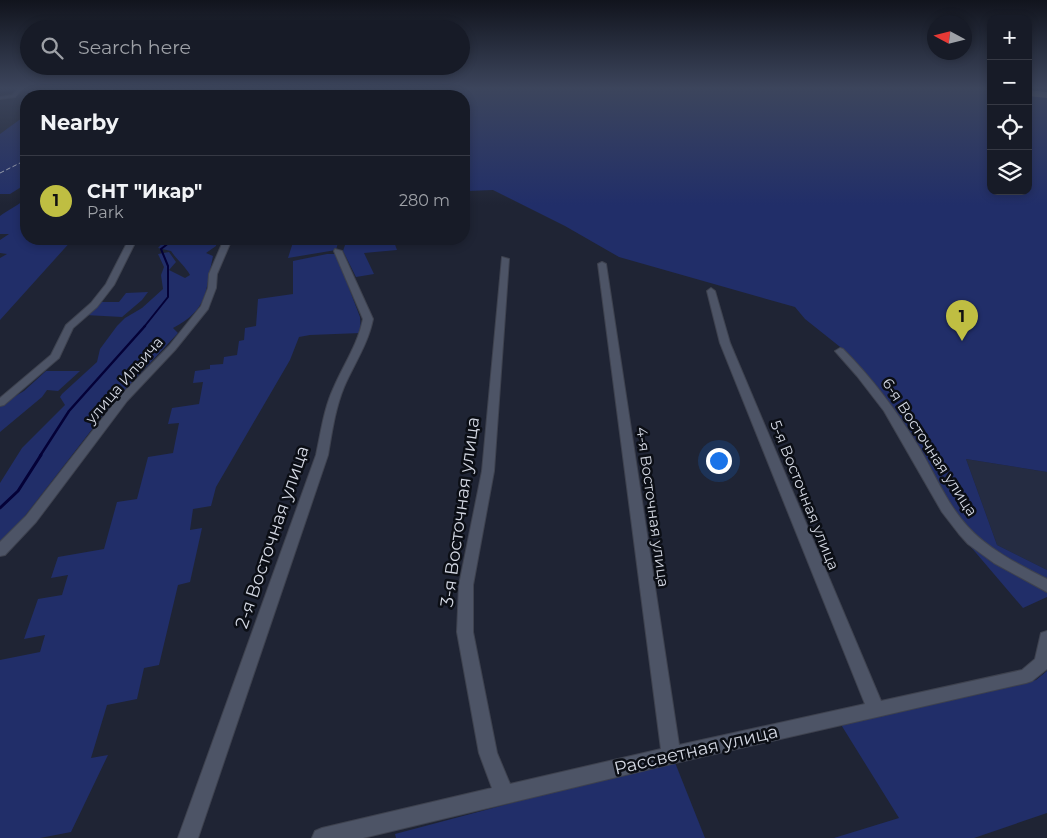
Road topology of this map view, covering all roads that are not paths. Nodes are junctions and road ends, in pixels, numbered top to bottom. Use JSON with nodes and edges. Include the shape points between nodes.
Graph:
{"nodes":[{"id":1,"x":130,"y":245,"type":"edge"},
{"id":2,"x":225,"y":245,"type":"edge"},
{"id":3,"x":338,"y":251,"type":"dead end"},
{"id":4,"x":505,"y":259,"type":"dead end"},
{"id":5,"x":602,"y":264,"type":"dead end"},
{"id":6,"x":711,"y":291,"type":"dead end"},
{"id":7,"x":840,"y":351,"type":"dead end"},
{"id":8,"x":0,"y":403,"type":"edge"},
{"id":9,"x":0,"y":551,"type":"edge"},
{"id":10,"x":1047,"y":586,"type":"edge"},
{"id":11,"x":1047,"y":638,"type":"edge"},
{"id":12,"x":876,"y":710,"type":"junction"},
{"id":13,"x":671,"y":755,"type":"junction"},
{"id":14,"x":504,"y":794,"type":"junction"},
{"id":15,"x":188,"y":838,"type":"edge"},
{"id":16,"x":322,"y":838,"type":"edge"}],
"edges":[{"from":1,"to":8,"type":"street","via":[[110,285],[94,305],[69,327],[55,356]]},
{"from":2,"to":9,"type":"street","name":"улица Ильича","via":[[213,274],[205,307],[172,348],[123,399],[31,519]]},
{"from":3,"to":15,"type":"street","name":"2-я Восточная улица","via":[[368,319],[367,326],[336,393],[322,455]]},
{"from":4,"to":14,"type":"street","name":"3-я Восточная улица","via":[[488,471],[466,584],[465,632],[488,753]]},
{"from":5,"to":13,"type":"street","name":"4-я Восточная улица"},
{"from":6,"to":12,"type":"street","name":"5-я Восточная улица","via":[[725,343]]},
{"from":7,"to":10,"type":"street","name":"6-я Восточная улица","via":[[857,367],[890,411],[955,520],[973,539]]},
{"from":11,"to":12,"type":"street","name":"Рассветная улица","via":[[1043,663],[1026,676]]},
{"from":12,"to":13,"type":"street","name":"Рассветная улица"},
{"from":13,"to":14,"type":"street","name":"Рассветная улица"},
{"from":14,"to":16,"type":"street","name":"Рассветная улица"}]}
